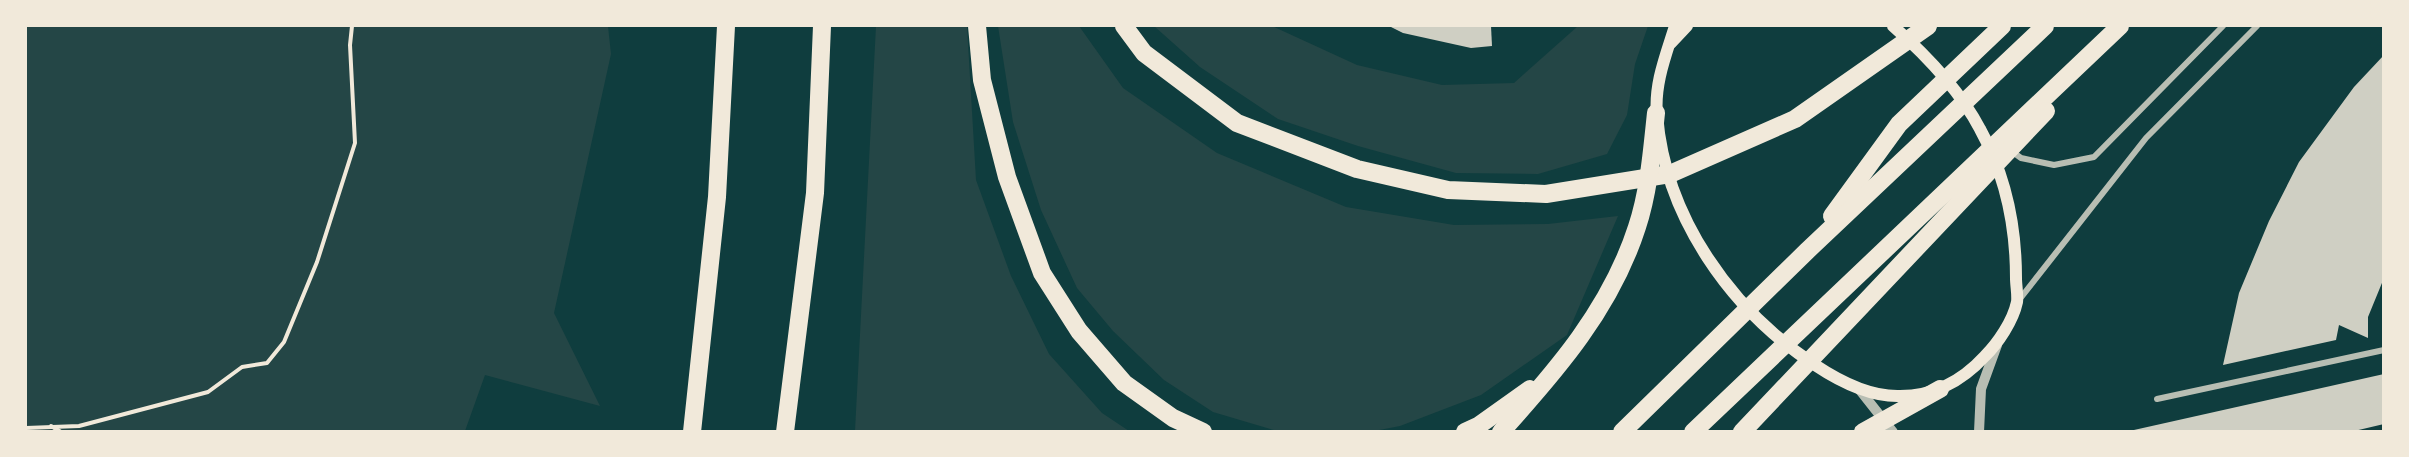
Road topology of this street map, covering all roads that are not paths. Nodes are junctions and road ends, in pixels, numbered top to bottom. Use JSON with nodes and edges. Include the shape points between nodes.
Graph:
{"nodes":[{"id":1,"x":726,"y":26,"type":"edge"},
{"id":2,"x":822,"y":26,"type":"edge"},
{"id":3,"x":977,"y":26,"type":"edge"},
{"id":4,"x":1124,"y":26,"type":"edge"},
{"id":5,"x":1675,"y":26,"type":"edge"},
{"id":6,"x":1687,"y":26,"type":"edge"},
{"id":7,"x":1893,"y":26,"type":"edge"},
{"id":8,"x":1928,"y":26,"type":"edge"},
{"id":9,"x":2002,"y":26,"type":"edge"},
{"id":10,"x":2045,"y":26,"type":"edge"},
{"id":11,"x":2120,"y":26,"type":"edge"},
{"id":12,"x":2127,"y":26,"type":"edge"},
{"id":13,"x":2223,"y":26,"type":"edge"},
{"id":14,"x":2257,"y":26,"type":"edge"},
{"id":15,"x":1669,"y":46,"type":"junction"},
{"id":16,"x":1657,"y":121,"type":"junction"},
{"id":17,"x":1980,"y":127,"type":"junction"},
{"id":18,"x":1807,"y":251,"type":"junction"},
{"id":19,"x":2017,"y":303,"type":"junction"},
{"id":20,"x":1998,"y":343,"type":"junction"},
{"id":21,"x":2384,"y":350,"type":"edge"},
{"id":22,"x":1558,"y":369,"type":"junction"},
{"id":23,"x":1859,"y":389,"type":"junction"},
{"id":24,"x":1940,"y":389,"type":"junction"},
{"id":25,"x":2157,"y":399,"type":"dead end"},
{"id":26,"x":1889,"y":426,"type":"edge"},
{"id":27,"x":692,"y":432,"type":"edge"},
{"id":28,"x":785,"y":432,"type":"edge"},
{"id":29,"x":1203,"y":432,"type":"edge"},
{"id":30,"x":1465,"y":432,"type":"edge"},
{"id":31,"x":1501,"y":432,"type":"edge"},
{"id":32,"x":1622,"y":432,"type":"edge"},
{"id":33,"x":1693,"y":432,"type":"edge"},
{"id":34,"x":1742,"y":432,"type":"edge"},
{"id":35,"x":1863,"y":432,"type":"edge"},
{"id":36,"x":1979,"y":432,"type":"edge"}],
"edges":[{"from":1,"to":27,"type":"highway","via":[[717,197]]},
{"from":2,"to":28,"type":"highway","via":[[815,193]]},
{"from":3,"to":29,"type":"highway","via":[[982,80],[1007,177],[1042,273],[1079,331],[1124,383],[1173,418]]},
{"from":4,"to":8,"type":"highway","via":[[1144,53],[1237,123],[1357,169],[1448,190],[1546,194],[1670,174],[1795,119]]},
{"from":5,"to":15,"type":"main road"},
{"from":6,"to":15,"type":"main road"},
{"from":7,"to":17,"type":"main road","via":[[1947,81]]},
{"from":9,"to":18,"type":"highway","via":[[1899,124]]},
{"from":10,"to":18,"type":"highway"},
{"from":11,"to":33,"type":"highway"},
{"from":12,"to":34,"type":"highway"},
{"from":13,"to":17,"type":"street","via":[[2094,157],[2054,165],[2021,158]]},
{"from":14,"to":19,"type":"street","via":[[2146,138]]},
{"from":15,"to":16,"type":"main road","via":[[1659,78]]},
{"from":16,"to":22,"type":"highway","via":[[1638,225],[1624,263],[1600,310]]},
{"from":16,"to":23,"type":"main road","via":[[1679,206],[1721,277],[1768,331],[1826,372]]},
{"from":17,"to":19,"type":"main road","via":[[1997,165],[2009,207],[2016,247]]},
{"from":18,"to":32,"type":"highway"},
{"from":19,"to":20,"type":"main road"},
{"from":20,"to":24,"type":"main road","via":[[1968,374]]},
{"from":20,"to":36,"type":"street","via":[[1981,389]]},
{"from":21,"to":25,"type":"street"},
{"from":22,"to":30,"type":"highway"},
{"from":22,"to":31,"type":"highway"},
{"from":23,"to":24,"type":"main road","via":[[1900,396]]},
{"from":23,"to":26,"type":"street"},
{"from":24,"to":26,"type":"highway"},
{"from":26,"to":35,"type":"highway"}]}
